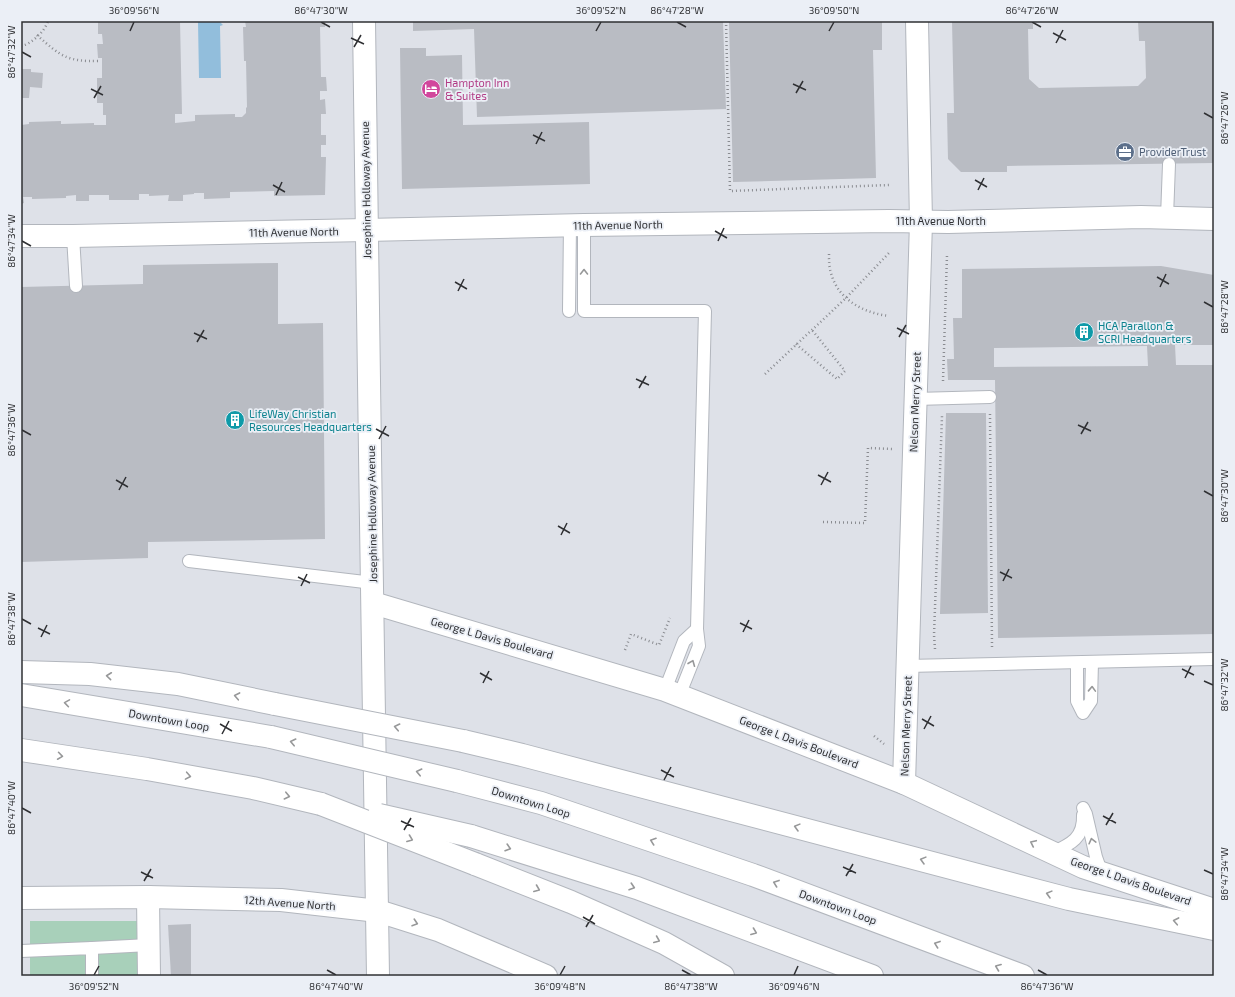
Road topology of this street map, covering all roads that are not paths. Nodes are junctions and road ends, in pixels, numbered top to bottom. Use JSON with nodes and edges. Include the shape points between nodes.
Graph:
{"nodes":[{"id":1,"x":364,"y":21,"type":"edge"},
{"id":2,"x":916,"y":21,"type":"edge"},
{"id":3,"x":1169,"y":164,"type":"dead end"},
{"id":4,"x":1167,"y":217,"type":"junction"},
{"id":5,"x":1214,"y":219,"type":"edge"},
{"id":6,"x":921,"y":222,"type":"junction"},
{"id":7,"x":577,"y":225,"type":"junction"},
{"id":8,"x":366,"y":230,"type":"junction"},
{"id":9,"x":21,"y":236,"type":"edge"},
{"id":10,"x":73,"y":236,"type":"junction"},
{"id":11,"x":76,"y":286,"type":"dead end"},
{"id":12,"x":569,"y":311,"type":"dead end"},
{"id":13,"x":990,"y":397,"type":"road end"},
{"id":14,"x":915,"y":399,"type":"junction"},
{"id":15,"x":189,"y":561,"type":"dead end"},
{"id":16,"x":373,"y":593,"type":"junction"},
{"id":17,"x":1214,"y":659,"type":"edge"},
{"id":18,"x":1092,"y":662,"type":"junction"},
{"id":19,"x":1077,"y":663,"type":"junction"},
{"id":20,"x":907,"y":666,"type":"junction"},
{"id":21,"x":21,"y":672,"type":"edge"},
{"id":22,"x":672,"y":693,"type":"junction"},
{"id":23,"x":21,"y":695,"type":"edge"},
{"id":24,"x":21,"y":750,"type":"edge"},
{"id":25,"x":904,"y":783,"type":"junction"},
{"id":26,"x":321,"y":804,"type":"junction"},
{"id":27,"x":1052,"y":853,"type":"junction"},
{"id":28,"x":1102,"y":874,"type":"junction"},
{"id":29,"x":148,"y":897,"type":"junction"},
{"id":30,"x":21,"y":898,"type":"edge"},
{"id":31,"x":1214,"y":910,"type":"edge"},
{"id":32,"x":378,"y":911,"type":"junction"},
{"id":33,"x":1214,"y":929,"type":"edge"},
{"id":34,"x":149,"y":945,"type":"junction"},
{"id":35,"x":92,"y":948,"type":"junction"},
{"id":36,"x":21,"y":952,"type":"edge"},
{"id":37,"x":92,"y":976,"type":"edge"},
{"id":38,"x":149,"y":976,"type":"edge"},
{"id":39,"x":378,"y":976,"type":"edge"},
{"id":40,"x":546,"y":976,"type":"edge"},
{"id":41,"x":723,"y":976,"type":"edge"},
{"id":42,"x":872,"y":976,"type":"edge"},
{"id":43,"x":1023,"y":976,"type":"edge"}],
"edges":[{"from":1,"to":8,"type":"main road","name":"Josephine Holloway Avenue"},
{"from":2,"to":6,"type":"main road","name":"Nelson Merry Street"},
{"from":3,"to":4,"type":"lane"},
{"from":4,"to":5,"type":"main road","name":"11th Avenue North"},
{"from":4,"to":6,"type":"main road","name":"11th Avenue North"},
{"from":6,"to":7,"type":"main road","name":"11th Avenue North"},
{"from":6,"to":14,"type":"main road","name":"Nelson Merry Street"},
{"from":7,"to":8,"type":"main road","name":"11th Avenue North"},
{"from":7,"to":12,"type":"lane"},
{"from":22,"to":7,"type":"lane","one_way":true,"via":[[699,646],[697,629],[705,311],[584,311]]},
{"from":8,"to":10,"type":"main road","name":"11th Avenue North"},
{"from":8,"to":16,"type":"main road","name":"Josephine Holloway Avenue"},
{"from":9,"to":10,"type":"main road","name":"11th Avenue North"},
{"from":10,"to":11,"type":"lane"},
{"from":13,"to":14,"type":"lane"},
{"from":14,"to":20,"type":"main road","name":"Nelson Merry Street"},
{"from":15,"to":16,"type":"lane"},
{"from":16,"to":22,"type":"main road","name":"George L Davis Boulevard"},
{"from":16,"to":32,"type":"main road","name":"Josephine Holloway Avenue"},
{"from":17,"to":18,"type":"lane"},
{"from":18,"to":19,"type":"lane"},
{"from":19,"to":18,"type":"lane","one_way":true,"via":[[1077,701],[1083,713],[1091,701]]},
{"from":19,"to":20,"type":"lane"},
{"from":20,"to":25,"type":"main road","name":"Nelson Merry Street"},
{"from":33,"to":21,"type":"main road","one_way":true,"bridge":true,"via":[[1070,900],[463,741],[171,683],[90,674]]},
{"from":22,"to":25,"type":"main road","name":"George L Davis Boulevard"},
{"from":43,"to":23,"type":"main road","name":"Downtown Loop","one_way":true,"bridge":true,"via":[[753,875],[541,803],[271,737]]},
{"from":24,"to":26,"type":"main road","one_way":true,"via":[[147,768]]},
{"from":27,"to":25,"type":"main road","name":"George L Davis Boulevard","one_way":true},
{"from":26,"to":41,"type":"main road","one_way":true,"bridge":true,"via":[[571,902],[664,943]]},
{"from":26,"to":42,"type":"main road","one_way":true,"bridge":true,"via":[[471,836],[636,888]]},
{"from":27,"to":28,"type":"main road","name":"George L Davis Boulevard"},
{"from":28,"to":27,"type":"lane","one_way":true,"via":[[1083,808],[1079,836]]},
{"from":28,"to":31,"type":"main road","name":"George L Davis Boulevard"},
{"from":29,"to":30,"type":"main road","name":"12th Avenue North"},
{"from":29,"to":32,"type":"main road","name":"12th Avenue North","via":[[281,900]]},
{"from":29,"to":34,"type":"main road"},
{"from":32,"to":39,"type":"main road","name":"Josephine Holloway Avenue"},
{"from":32,"to":40,"type":"main road","name":"12th Avenue North","one_way":true,"via":[[438,930]]},
{"from":34,"to":35,"type":"lane"},
{"from":34,"to":38,"type":"main road"},
{"from":35,"to":36,"type":"lane"},
{"from":35,"to":37,"type":"lane"}]}
